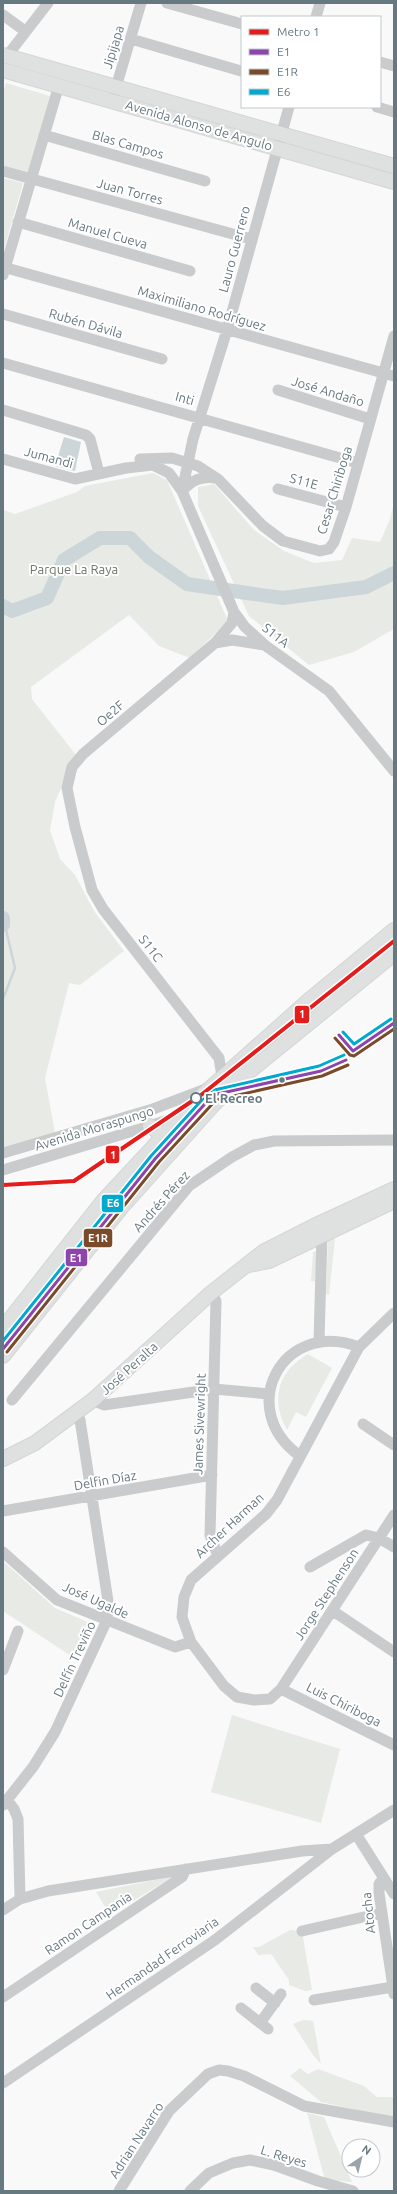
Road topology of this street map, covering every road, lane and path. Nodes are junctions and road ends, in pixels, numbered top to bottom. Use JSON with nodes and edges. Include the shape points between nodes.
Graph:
{"nodes":[{"id":1,"x":48,"y":3,"type":"edge"},
{"id":2,"x":141,"y":3,"type":"edge"},
{"id":3,"x":167,"y":3,"type":"edge"},
{"id":4,"x":320,"y":3,"type":"edge"},
{"id":5,"x":3,"y":15,"type":"edge"},
{"id":6,"x":316,"y":16,"type":"edge"},
{"id":7,"x":241,"y":24,"type":"edge"},
{"id":8,"x":25,"y":32,"type":"junction"},
{"id":9,"x":130,"y":39,"type":"junction"},
{"id":10,"x":5,"y":55,"type":"edge"},
{"id":11,"x":381,"y":62,"type":"edge"},
{"id":12,"x":394,"y":66,"type":"edge"},
{"id":13,"x":3,"y":70,"type":"edge"},
{"id":14,"x":241,"y":71,"type":"dead end"},
{"id":15,"x":59,"y":85,"type":"junction"},
{"id":16,"x":116,"y":86,"type":"junction"},
{"id":17,"x":112,"y":100,"type":"junction"},
{"id":18,"x":289,"y":108,"type":"edge"},
{"id":19,"x":380,"y":108,"type":"edge"},
{"id":20,"x":394,"y":112,"type":"edge"},
{"id":21,"x":280,"y":133,"type":"junction"},
{"id":22,"x":44,"y":135,"type":"junction"},
{"id":23,"x":277,"y":147,"type":"junction"},
{"id":24,"x":394,"y":166,"type":"edge"},
{"id":25,"x":3,"y":171,"type":"edge"},
{"id":26,"x":31,"y":179,"type":"junction"},
{"id":27,"x":205,"y":181,"type":"dead end"},
{"id":28,"x":394,"y":182,"type":"edge"},
{"id":29,"x":18,"y":222,"type":"junction"},
{"id":30,"x":250,"y":239,"type":"junction"},
{"id":31,"x":4,"y":270,"type":"edge"},
{"id":32,"x":190,"y":271,"type":"dead end"},
{"id":33,"x":3,"y":314,"type":"edge"},
{"id":34,"x":226,"y":330,"type":"junction"},
{"id":35,"x":394,"y":336,"type":"edge"},
{"id":36,"x":162,"y":359,"type":"dead end"},
{"id":37,"x":3,"y":363,"type":"edge"},
{"id":38,"x":389,"y":375,"type":"edge"},
{"id":39,"x":278,"y":390,"type":"dead end"},
{"id":40,"x":3,"y":410,"type":"edge"},
{"id":41,"x":200,"y":417,"type":"junction"},
{"id":42,"x":370,"y":419,"type":"junction"},
{"id":43,"x":3,"y":459,"type":"edge"},
{"id":44,"x":188,"y":462,"type":"junction"},
{"id":45,"x":358,"y":463,"type":"junction"},
{"id":46,"x":112,"y":471,"type":"junction"},
{"id":47,"x":99,"y":473,"type":"junction"},
{"id":48,"x":218,"y":479,"type":"junction"},
{"id":49,"x":278,"y":489,"type":"dead end"},
{"id":50,"x":182,"y":491,"type":"junction"},
{"id":51,"x":346,"y":507,"type":"junction"},
{"id":52,"x":232,"y":608,"type":"junction"},
{"id":53,"x":215,"y":643,"type":"junction"},
{"id":54,"x":266,"y":646,"type":"junction"},
{"id":55,"x":394,"y":771,"type":"edge"},
{"id":56,"x":75,"y":827,"type":"joint"},
{"id":57,"x":394,"y":930,"type":"edge"},
{"id":58,"x":394,"y":954,"type":"edge"},
{"id":59,"x":222,"y":1076,"type":"junction"},
{"id":60,"x":209,"y":1089,"type":"junction"},
{"id":61,"x":215,"y":1103,"type":"junction"},
{"id":62,"x":182,"y":1116,"type":"junction"},
{"id":63,"x":150,"y":1126,"type":"junction"},
{"id":64,"x":161,"y":1138,"type":"junction"},
{"id":65,"x":394,"y":1140,"type":"edge"},
{"id":66,"x":3,"y":1154,"type":"edge"},
{"id":67,"x":3,"y":1170,"type":"edge"},
{"id":68,"x":394,"y":1189,"type":"edge"},
{"id":69,"x":394,"y":1201,"type":"edge"},
{"id":70,"x":320,"y":1229,"type":"junction"},
{"id":71,"x":211,"y":1293,"type":"junction"},
{"id":72,"x":394,"y":1313,"type":"edge"},
{"id":73,"x":3,"y":1328,"type":"edge"},
{"id":74,"x":319,"y":1341,"type":"junction"},
{"id":75,"x":359,"y":1347,"type":"junction"},
{"id":76,"x":3,"y":1356,"type":"edge"},
{"id":77,"x":214,"y":1389,"type":"junction"},
{"id":78,"x":269,"y":1394,"type":"junction"},
{"id":79,"x":12,"y":1400,"type":"dead end"},
{"id":80,"x":93,"y":1400,"type":"junction"},
{"id":81,"x":76,"y":1412,"type":"junction"},
{"id":82,"x":363,"y":1424,"type":"dead end"},
{"id":83,"x":394,"y":1445,"type":"edge"},
{"id":84,"x":300,"y":1456,"type":"junction"},
{"id":85,"x":3,"y":1459,"type":"edge"},
{"id":86,"x":212,"y":1475,"type":"junction"},
{"id":87,"x":92,"y":1497,"type":"junction"},
{"id":88,"x":3,"y":1511,"type":"edge"},
{"id":89,"x":394,"y":1515,"type":"edge"},
{"id":90,"x":379,"y":1538,"type":"junction"},
{"id":91,"x":394,"y":1548,"type":"edge"},
{"id":92,"x":3,"y":1552,"type":"edge"},
{"id":93,"x":218,"y":1556,"type":"junction"},
{"id":94,"x":310,"y":1567,"type":"dead end"},
{"id":95,"x":333,"y":1611,"type":"junction"},
{"id":96,"x":107,"y":1620,"type":"junction"},
{"id":97,"x":18,"y":1631,"type":"dead end"},
{"id":98,"x":191,"y":1642,"type":"junction"},
{"id":99,"x":394,"y":1652,"type":"edge"},
{"id":100,"x":3,"y":1670,"type":"edge"},
{"id":101,"x":282,"y":1689,"type":"junction"},
{"id":102,"x":394,"y":1745,"type":"edge"},
{"id":103,"x":5,"y":1803,"type":"edge"},
{"id":104,"x":394,"y":1810,"type":"edge"},
{"id":105,"x":356,"y":1834,"type":"junction"},
{"id":106,"x":332,"y":1849,"type":"junction"},
{"id":107,"x":186,"y":1870,"type":"junction"},
{"id":108,"x":384,"y":1878,"type":"junction"},
{"id":109,"x":394,"y":1894,"type":"edge"},
{"id":110,"x":20,"y":1899,"type":"junction"},
{"id":111,"x":3,"y":1910,"type":"edge"},
{"id":112,"x":381,"y":1913,"type":"junction"},
{"id":113,"x":302,"y":1931,"type":"dead end"},
{"id":114,"x":256,"y":1988,"type":"dead end"},
{"id":115,"x":393,"y":1990,"type":"edge"},
{"id":116,"x":3,"y":1997,"type":"edge"},
{"id":117,"x":314,"y":2000,"type":"dead end"},
{"id":118,"x":241,"y":2008,"type":"dead end"},
{"id":119,"x":3,"y":2083,"type":"edge"},
{"id":120,"x":394,"y":2122,"type":"edge"},
{"id":121,"x":119,"y":2191,"type":"edge"},
{"id":122,"x":190,"y":2191,"type":"edge"},
{"id":123,"x":353,"y":2191,"type":"edge"}],
"edges":[{"from":1,"to":8,"type":"street"},
{"from":2,"to":9,"type":"street","name":"Jipijapa"},
{"from":3,"to":7,"type":"street"},
{"from":4,"to":6,"type":"street"},
{"from":5,"to":8,"type":"street"},
{"from":8,"to":10,"type":"street"},
{"from":9,"to":14,"type":"street"},
{"from":9,"to":16,"type":"street","name":"Jipijapa"},
{"from":10,"to":13,"type":"street"},
{"from":10,"to":16,"type":"main road","name":"Avenida Alonso de Angulo"},
{"from":11,"to":12,"type":"street"},
{"from":13,"to":15,"type":"main road","name":"Avenida Alonso de Angulo"},
{"from":15,"to":17,"type":"main road","name":"Avenida Alonso de Angulo"},
{"from":15,"to":22,"type":"street"},
{"from":16,"to":17,"type":"street","name":"Jipijapa"},
{"from":16,"to":21,"type":"main road","name":"Avenida Alonso de Angulo"},
{"from":17,"to":23,"type":"main road","name":"Avenida Alonso de Angulo"},
{"from":18,"to":21,"type":"street","name":"Lauro Guerrero"},
{"from":19,"to":20,"type":"street"},
{"from":21,"to":23,"type":"street","name":"Lauro Guerrero"},
{"from":21,"to":24,"type":"main road","name":"Avenida Alonso de Angulo"},
{"from":22,"to":26,"type":"street"},
{"from":22,"to":27,"type":"street","name":"Blas Campos"},
{"from":23,"to":28,"type":"main road","name":"Avenida Alonso de Angulo"},
{"from":23,"to":30,"type":"street","name":"Lauro Guerrero"},
{"from":25,"to":26,"type":"street","name":"Juan Torres"},
{"from":26,"to":29,"type":"street"},
{"from":26,"to":30,"type":"street","name":"Juan Torres"},
{"from":29,"to":31,"type":"street"},
{"from":29,"to":32,"type":"street","name":"Manuel Cueva"},
{"from":30,"to":34,"type":"street","name":"Lauro Guerrero"},
{"from":31,"to":34,"type":"street","name":"Maximiliano Rodríguez"},
{"from":33,"to":36,"type":"street","name":"Rubén Dávila"},
{"from":34,"to":38,"type":"street","name":"Maximiliano Rodríguez"},
{"from":34,"to":41,"type":"street","name":"Lauro Guerrero"},
{"from":35,"to":38,"type":"street","name":"Cesar Chiriboga"},
{"from":37,"to":41,"type":"street","name":"Inti"},
{"from":38,"to":42,"type":"street","name":"Cesar Chiriboga"},
{"from":39,"to":42,"type":"street","name":"José Andaño"},
{"from":40,"to":47,"type":"street","via":[[86,435],[90,439]]},
{"from":41,"to":44,"type":"street","name":"Lauro Guerrero"},
{"from":41,"to":45,"type":"street","name":"Inti"},
{"from":42,"to":45,"type":"street","name":"Cesar Chiriboga"},
{"from":43,"to":47,"type":"street","name":"Jumandi","via":[[75,479]]},
{"from":44,"to":46,"type":"street","name":"Jumandi","via":[[172,458],[149,458]]},
{"from":44,"to":48,"type":"street","name":"Jumandi"},
{"from":44,"to":50,"type":"street","name":"Lauro Guerrero"},
{"from":45,"to":51,"type":"street","name":"Cesar Chiriboga"},
{"from":46,"to":47,"type":"street","name":"Jumandi"},
{"from":46,"to":50,"type":"street","name":"Jumandi","via":[[153,465],[169,473]]},
{"from":48,"to":50,"type":"street","via":[[197,478],[188,483]]},
{"from":48,"to":51,"type":"street","name":"Cesar Chiriboga","via":[[263,526],[283,541],[320,551],[329,549],[334,542]]},
{"from":49,"to":51,"type":"street","name":"S11E"},
{"from":50,"to":52,"type":"street","name":"S11A"},
{"from":52,"to":53,"type":"street","name":"Oe2F","via":[[232,623]]},
{"from":52,"to":54,"type":"street","name":"S11A","via":[[245,627]]},
{"from":53,"to":54,"type":"street","via":[[249,641]]},
{"from":53,"to":56,"type":"street","name":"Oe2F","via":[[83,754],[72,767],[67,788]]},
{"from":54,"to":55,"type":"street","name":"S11A","via":[[329,691]]},
{"from":56,"to":59,"type":"street","name":"S11C","via":[[92,890],[103,909],[219,1058]]},
{"from":57,"to":59,"type":"main road"},
{"from":58,"to":61,"type":"main road","via":[[239,1080]]},
{"from":59,"to":60,"type":"main road"},
{"from":60,"to":62,"type":"main road"},
{"from":60,"to":66,"type":"street","name":"Avenida Moraspungo","via":[[153,1109]]},
{"from":61,"to":62,"type":"street","name":"Avenida Moraspungo"},
{"from":61,"to":76,"type":"main road","via":[[121,1208]]},
{"from":62,"to":63,"type":"street","name":"Avenida Moraspungo"},
{"from":62,"to":64,"type":"main road"},
{"from":63,"to":64,"type":"main road"},
{"from":63,"to":67,"type":"street","name":"Avenida Moraspungo"},
{"from":64,"to":73,"type":"main road","via":[[103,1201]]},
{"from":65,"to":79,"type":"street","name":"Andrés Pérez","via":[[274,1141],[254,1145],[204,1176],[190,1186]]},
{"from":68,"to":70,"type":"main road","name":"José Peralta"},
{"from":69,"to":70,"type":"main road","name":"José Peralta"},
{"from":70,"to":71,"type":"main road","name":"José Peralta","via":[[263,1252]]},
{"from":70,"to":74,"type":"street"},
{"from":71,"to":77,"type":"street","name":"James Sivewright","via":[[216,1301]]},
{"from":71,"to":80,"type":"main road","name":"José Peralta"},
{"from":72,"to":75,"type":"street","name":"Archer Harman"},
{"from":74,"to":75,"type":"street","via":[[333,1340]]},
{"from":74,"to":78,"type":"street","via":[[301,1348],[286,1360],[275,1376]]},
{"from":75,"to":84,"type":"street","name":"Archer Harman"},
{"from":77,"to":78,"type":"street"},
{"from":77,"to":80,"type":"street","via":[[104,1405]]},
{"from":77,"to":86,"type":"street","name":"James Sivewright"},
{"from":78,"to":84,"type":"street","via":[[269,1406],[276,1430],[286,1445]]},
{"from":80,"to":81,"type":"main road","name":"José Peralta"},
{"from":81,"to":85,"type":"main road","name":"José Peralta","via":[[35,1444]]},
{"from":81,"to":87,"type":"street","name":"Delfín Treviño","via":[[80,1420]]},
{"from":82,"to":83,"type":"street"},
{"from":84,"to":93,"type":"street","name":"Archer Harman","via":[[277,1500],[266,1514]]},
{"from":86,"to":87,"type":"street","name":"Delfin Díaz"},
{"from":86,"to":93,"type":"street","name":"James Sivewright","via":[[210,1535]]},
{"from":87,"to":88,"type":"street","name":"Delfin Díaz"},
{"from":87,"to":96,"type":"street","name":"Delfín Treviño","via":[[108,1601]]},
{"from":89,"to":90,"type":"street","name":"Jorge Stephenson"},
{"from":90,"to":91,"type":"street"},
{"from":90,"to":94,"type":"street","via":[[366,1535]]},
{"from":90,"to":95,"type":"street","name":"Jorge Stephenson"},
{"from":92,"to":96,"type":"street","name":"José Ugalde","via":[[57,1600]]},
{"from":93,"to":98,"type":"street","name":"Archer Harman","via":[[192,1580],[184,1597],[182,1617]]},
{"from":95,"to":99,"type":"street"},
{"from":95,"to":101,"type":"street","name":"Jorge Stephenson"},
{"from":96,"to":98,"type":"street","name":"José Ugalde","via":[[175,1647]]},
{"from":96,"to":103,"type":"street","name":"Delfín Treviño","via":[[55,1732]]},
{"from":97,"to":100,"type":"street"},
{"from":98,"to":101,"type":"street","name":"Archer Harman","via":[[224,1686],[237,1696],[254,1700],[270,1699]]},
{"from":101,"to":102,"type":"street","name":"Luis Chiriboga"},
{"from":103,"to":110,"type":"street","via":[[14,1809],[18,1819]]},
{"from":104,"to":105,"type":"street","name":"Hermandad Ferroviaria"},
{"from":105,"to":106,"type":"street","name":"Hermandad Ferroviaria"},
{"from":105,"to":108,"type":"street"},
{"from":106,"to":107,"type":"street","name":"Hermandad Ferroviaria","via":[[302,1851]]},
{"from":106,"to":119,"type":"street","name":"Hermandad Ferroviaria","via":[[215,1940]]},
{"from":107,"to":110,"type":"street","name":"Hermandad Ferroviaria","via":[[48,1891]]},
{"from":107,"to":116,"type":"street","name":"Ramon Campania","via":[[182,1877]]},
{"from":108,"to":109,"type":"street"},
{"from":108,"to":112,"type":"street","name":"Atocha","via":[[379,1893]]},
{"from":110,"to":111,"type":"street","name":"Hermandad Ferroviaria"},
{"from":112,"to":113,"type":"street"},
{"from":112,"to":115,"type":"street","name":"Atocha"},
{"from":114,"to":118,"type":"street","via":[[278,1998],[264,2026]]},
{"from":115,"to":117,"type":"street"},
{"from":120,"to":121,"type":"street","name":"Adrian Navarro","via":[[305,2102],[228,2070],[218,2070],[208,2074],[169,2111]]},
{"from":122,"to":123,"type":"street","name":"L. Reyes","via":[[209,2173],[233,2163],[250,2160],[274,2165]]}]}
